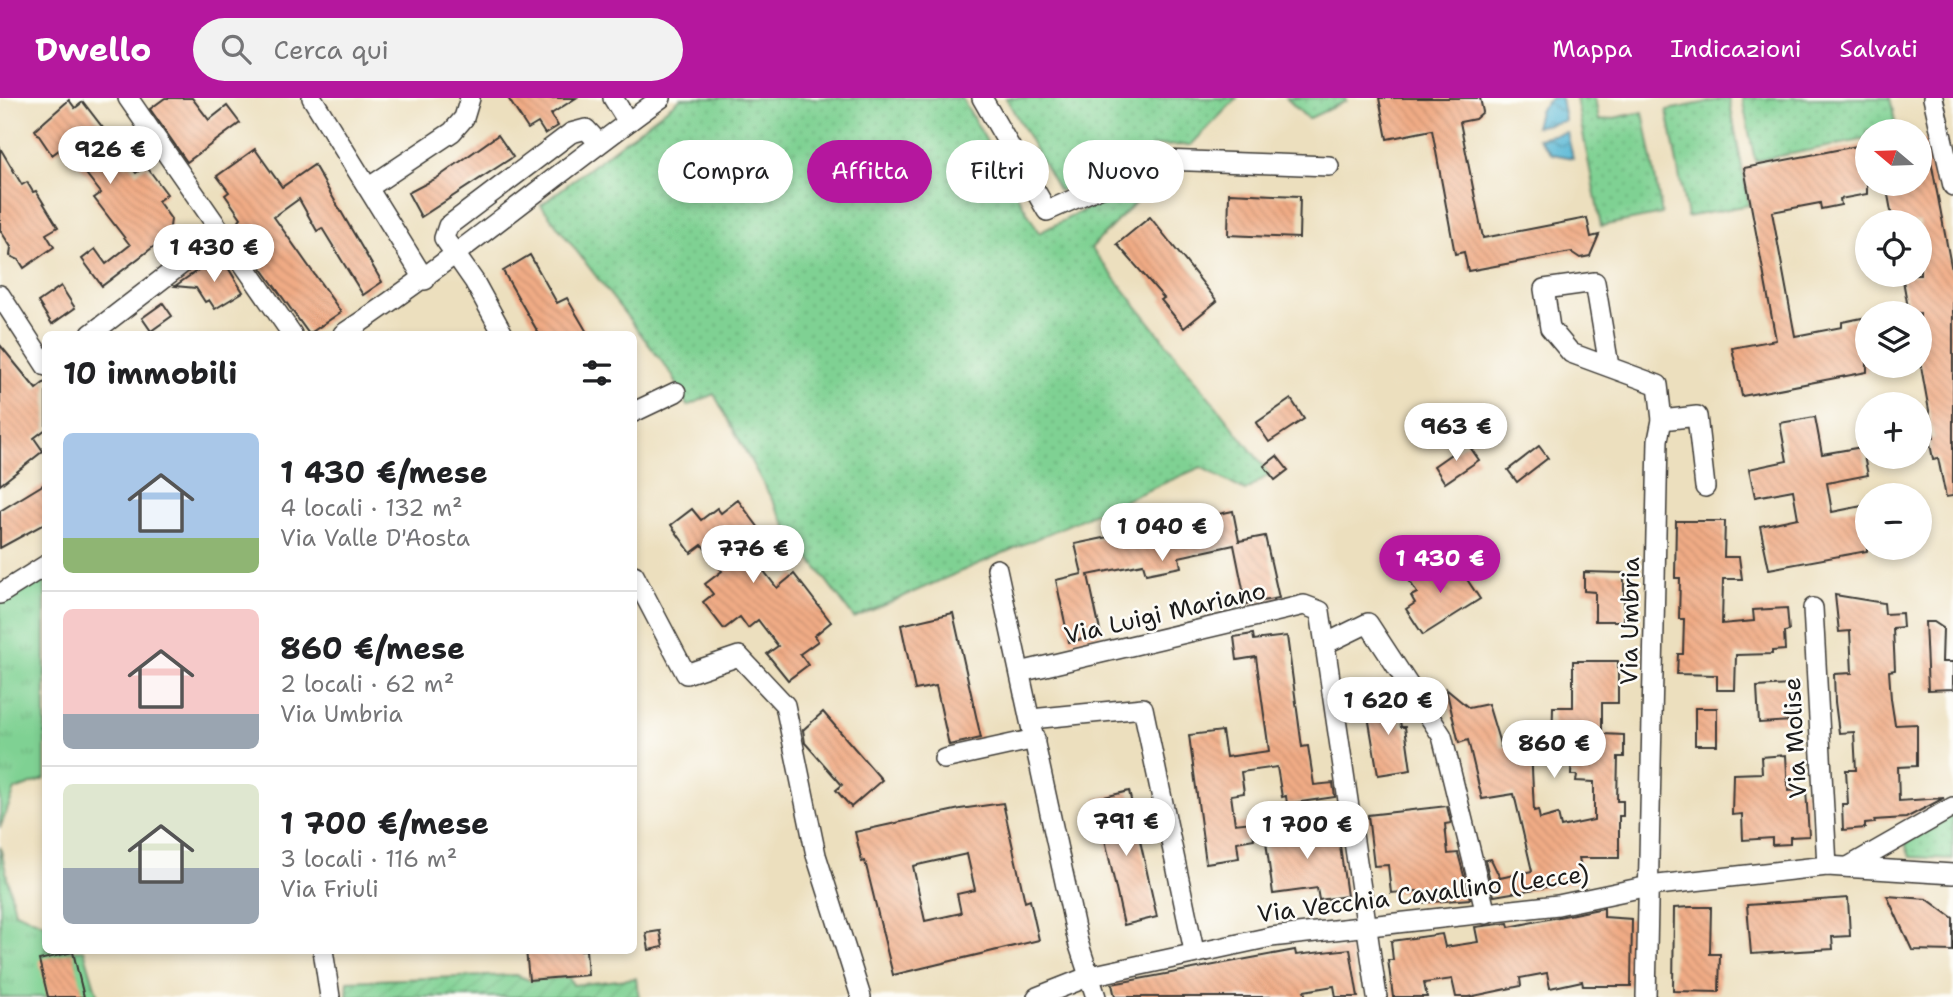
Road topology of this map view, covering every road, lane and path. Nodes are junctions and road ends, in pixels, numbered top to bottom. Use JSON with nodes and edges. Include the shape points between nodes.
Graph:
{"nodes":[{"id":1,"x":128,"y":98,"type":"edge"},
{"id":2,"x":312,"y":98,"type":"edge"},
{"id":3,"x":470,"y":98,"type":"edge"},
{"id":4,"x":613,"y":98,"type":"edge"},
{"id":5,"x":661,"y":98,"type":"edge"},
{"id":6,"x":982,"y":98,"type":"edge"},
{"id":7,"x":1933,"y":98,"type":"edge"},
{"id":8,"x":628,"y":122,"type":"junction"},
{"id":9,"x":599,"y":143,"type":"junction"},
{"id":10,"x":1329,"y":166,"type":"dead end"},
{"id":11,"x":1953,"y":186,"type":"edge"},
{"id":12,"x":368,"y":188,"type":"junction"},
{"id":13,"x":222,"y":233,"type":"junction"},
{"id":14,"x":457,"y":256,"type":"junction"},
{"id":15,"x":425,"y":279,"type":"junction"},
{"id":16,"x":0,"y":295,"type":"edge"},
{"id":17,"x":95,"y":331,"type":"edge"},
{"id":18,"x":290,"y":331,"type":"edge"},
{"id":19,"x":347,"y":331,"type":"edge"},
{"id":20,"x":501,"y":331,"type":"edge"},
{"id":21,"x":42,"y":360,"type":"edge"},
{"id":22,"x":1609,"y":366,"type":"junction"},
{"id":23,"x":676,"y":392,"type":"dead end"},
{"id":24,"x":637,"y":411,"type":"edge"},
{"id":25,"x":1662,"y":419,"type":"junction"},
{"id":26,"x":1705,"y":487,"type":"dead end"},
{"id":27,"x":42,"y":567,"type":"edge"},
{"id":28,"x":997,"y":569,"type":"dead end"},
{"id":29,"x":637,"y":581,"type":"edge"},
{"id":30,"x":2,"y":588,"type":"edge"},
{"id":31,"x":1813,"y":608,"type":"dead end"},
{"id":32,"x":1325,"y":644,"type":"junction"},
{"id":33,"x":1020,"y":672,"type":"junction"},
{"id":34,"x":1031,"y":719,"type":"junction"},
{"id":35,"x":1035,"y":739,"type":"junction"},
{"id":36,"x":944,"y":759,"type":"dead end"},
{"id":37,"x":1953,"y":807,"type":"edge"},
{"id":38,"x":1827,"y":866,"type":"junction"},
{"id":39,"x":1848,"y":867,"type":"junction"},
{"id":40,"x":1953,"y":874,"type":"edge"},
{"id":41,"x":1649,"y":886,"type":"junction"},
{"id":42,"x":1486,"y":914,"type":"junction"},
{"id":43,"x":1367,"y":927,"type":"junction"},
{"id":44,"x":1194,"y":951,"type":"junction"},
{"id":45,"x":324,"y":954,"type":"edge"},
{"id":46,"x":1090,"y":976,"type":"junction"},
{"id":47,"x":330,"y":997,"type":"edge"},
{"id":48,"x":860,"y":997,"type":"edge"},
{"id":49,"x":1037,"y":997,"type":"edge"},
{"id":50,"x":1096,"y":997,"type":"edge"},
{"id":51,"x":1377,"y":997,"type":"edge"},
{"id":52,"x":1646,"y":997,"type":"edge"}],
"edges":[{"from":1,"to":13,"type":"street"},
{"from":2,"to":12,"type":"street"},
{"from":3,"to":12,"type":"street","via":[[464,118],[452,132]]},
{"from":4,"to":8,"type":"street"},
{"from":5,"to":8,"type":"street"},
{"from":6,"to":10,"type":"street","via":[[1047,211],[1163,160]]},
{"from":7,"to":11,"type":"street"},
{"from":8,"to":9,"type":"street"},
{"from":9,"to":14,"type":"street"},
{"from":9,"to":14,"type":"street","via":[[586,129],[571,133],[448,226],[444,238]]},
{"from":12,"to":15,"type":"street"},
{"from":13,"to":17,"type":"street"},
{"from":13,"to":18,"type":"street"},
{"from":14,"to":15,"type":"street"},
{"from":14,"to":20,"type":"street"},
{"from":15,"to":19,"type":"street"},
{"from":16,"to":21,"type":"street"},
{"from":22,"to":22,"type":"street","via":[[1571,353],[1550,328],[1544,289],[1595,282]]},
{"from":22,"to":25,"type":"street","name":"Via Umbria","via":[[1658,385]]},
{"from":23,"to":24,"type":"street"},
{"from":25,"to":26,"type":"street","via":[[1697,416]]},
{"from":25,"to":41,"type":"street","name":"Via Umbria"},
{"from":27,"to":30,"type":"street"},
{"from":28,"to":33,"type":"street"},
{"from":29,"to":48,"type":"street","via":[[687,674],[739,656],[785,705],[816,855]]},
{"from":31,"to":38,"type":"street","name":"Via Molise"},
{"from":32,"to":33,"type":"street","name":"Via Luigi Mariano","via":[[1320,611],[1304,605]]},
{"from":32,"to":42,"type":"street","via":[[1368,623],[1442,736]]},
{"from":32,"to":43,"type":"street"},
{"from":33,"to":34,"type":"street"},
{"from":34,"to":35,"type":"street"},
{"from":34,"to":44,"type":"street","via":[[1143,708]]},
{"from":35,"to":36,"type":"street"},
{"from":35,"to":46,"type":"street","via":[[1078,942]]},
{"from":37,"to":39,"type":"street"},
{"from":38,"to":39,"type":"street","name":"Via Vecchia Cavallino (Lecce)"},
{"from":38,"to":41,"type":"street","name":"Via Vecchia Cavallino (Lecce)"},
{"from":39,"to":40,"type":"street","name":"Via Vecchia Cavallino (Lecce)"},
{"from":41,"to":42,"type":"street","name":"Via Vecchia Cavallino (Lecce)"},
{"from":41,"to":52,"type":"street","name":"Via Umbria"},
{"from":42,"to":43,"type":"street","name":"Via Vecchia Cavallino (Lecce)"},
{"from":43,"to":44,"type":"street","name":"Via Vecchia Cavallino (Lecce)"},
{"from":43,"to":51,"type":"street"},
{"from":44,"to":46,"type":"street","name":"Via Vecchia Cavallino (Lecce)"},
{"from":45,"to":47,"type":"street"},
{"from":46,"to":49,"type":"street","name":"Via Vecchia Cavallino (Lecce)"},
{"from":46,"to":50,"type":"street"}]}
